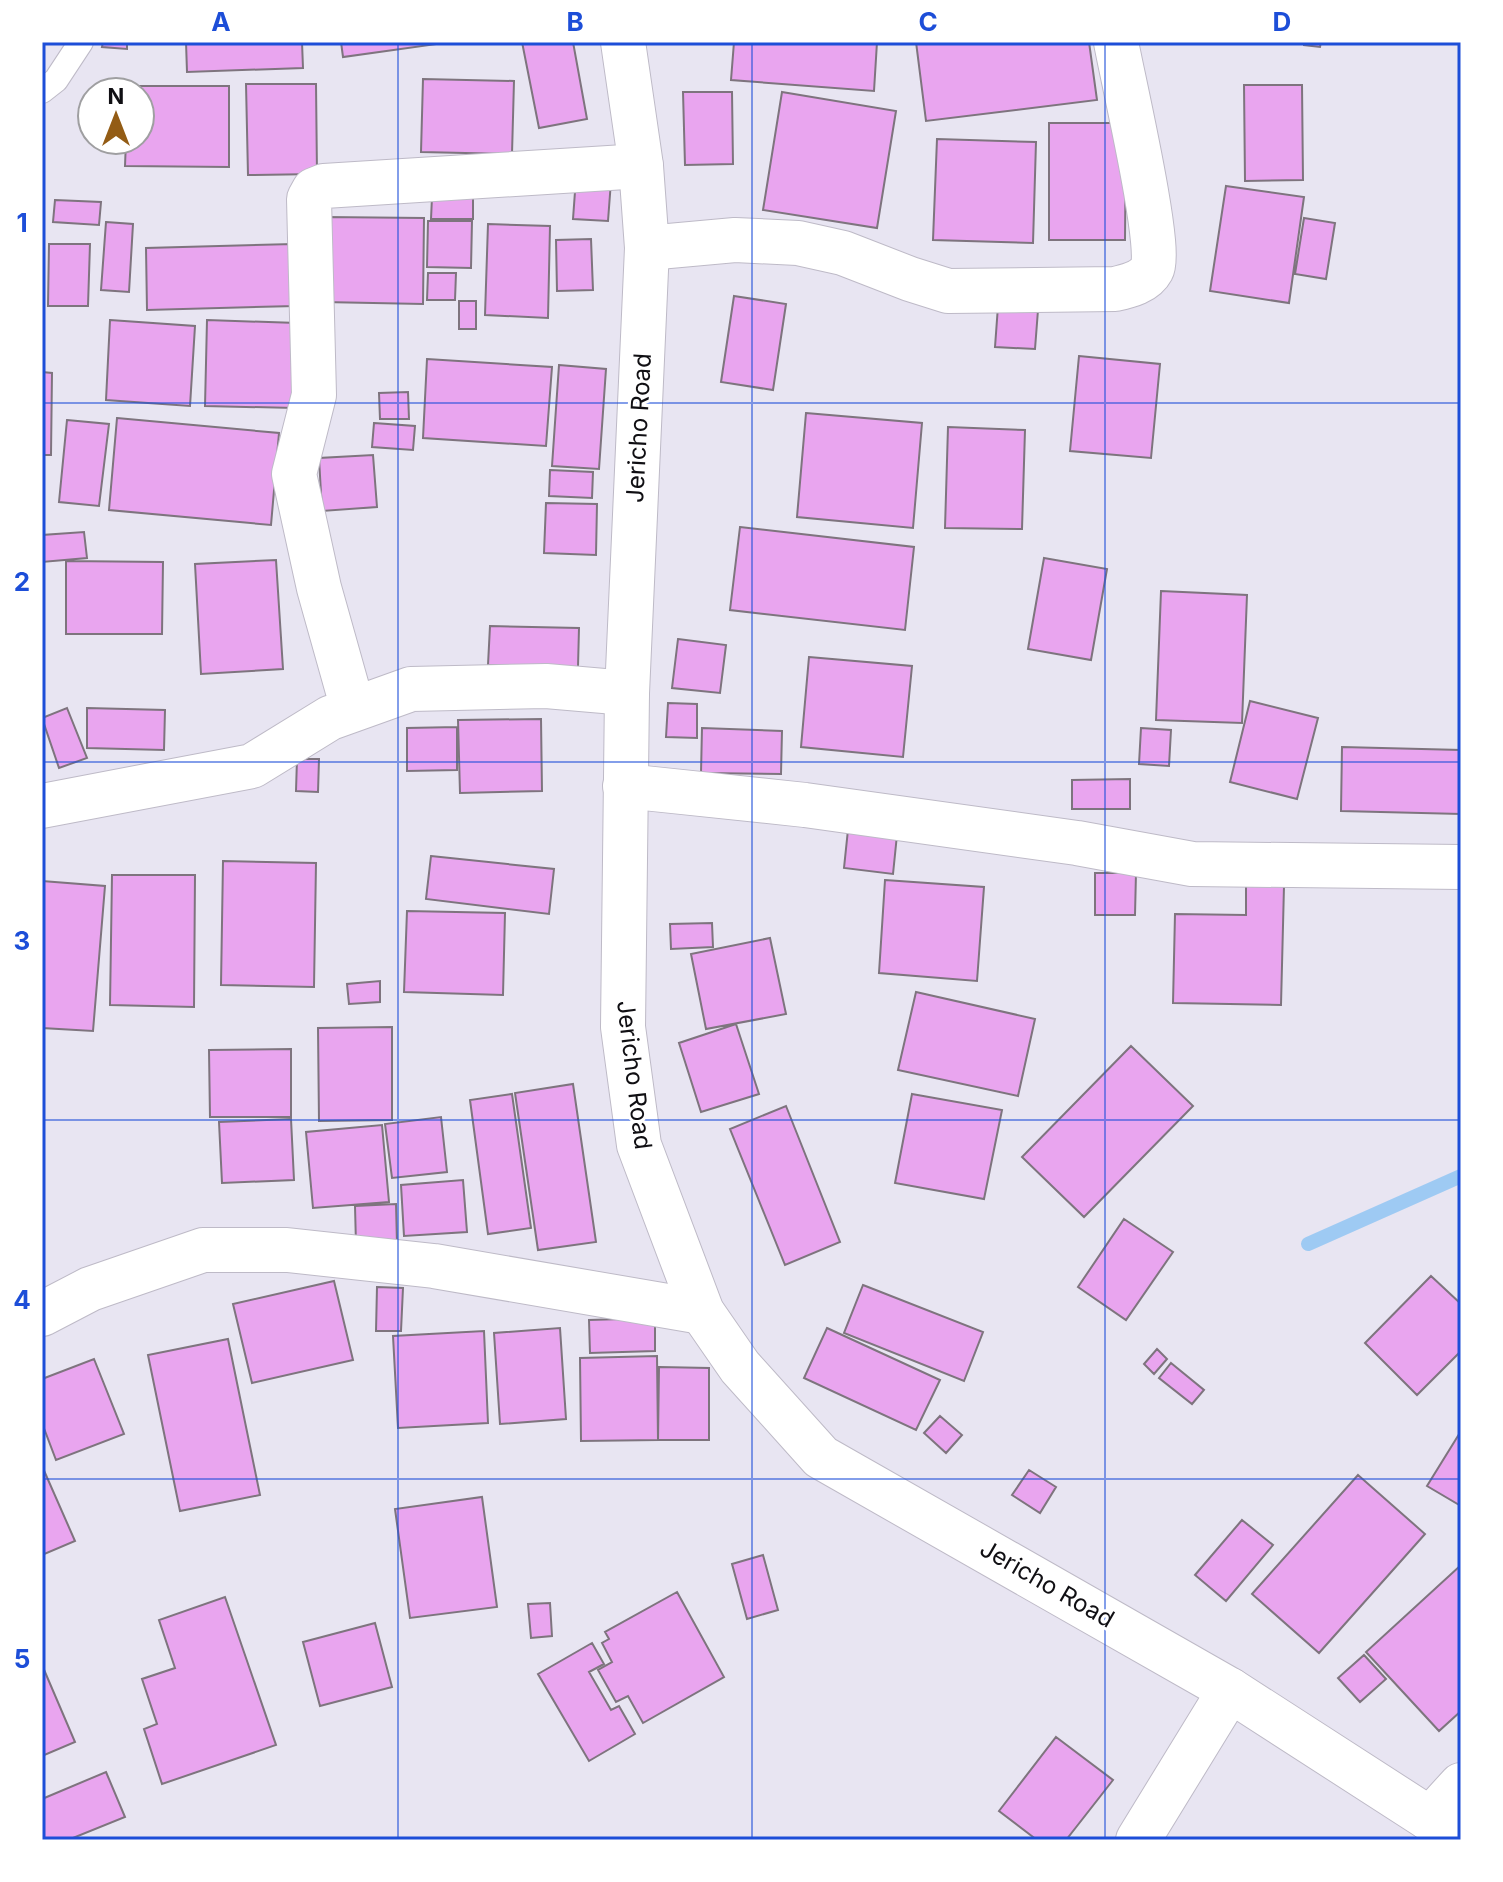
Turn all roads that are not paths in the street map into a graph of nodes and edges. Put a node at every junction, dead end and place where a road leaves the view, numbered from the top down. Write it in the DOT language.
graph roads {
  1 [pos="81,42"];
  2 [pos="623,42"];
  3 [pos="1116,42"];
  4 [pos="42,91"];
  5 [pos="641,166"];
  6 [pos="647,248"];
  7 [pos="627,693"];
  8 [pos="353,709"];
  9 [pos="625,786"];
  10 [pos="42,806"];
  11 [pos="1461,867"];
  12 [pos="702,1312"];
  13 [pos="42,1314"];
  14 [pos="1230,1690"];
  15 [pos="1461,1785"];
  16 [pos="1445,1827"];
  17 [pos="1138,1840"];
  1 -- 4 [label="lane"];
  2 -- 5 [label="street, Jericho Road"];
  3 -- 6 [label="street"];
  5 -- 6 [label="street, Jericho Road"];
  5 -- 8 [label="street"];
  6 -- 7 [label="street, Jericho Road"];
  7 -- 8 [label="street"];
  7 -- 9 [label="street, Jericho Road"];
  8 -- 10 [label="street"];
  9 -- 11 [label="street"];
  9 -- 12 [label="street, Jericho Road"];
  12 -- 13 [label="street"];
  12 -- 14 [label="street, Jericho Road"];
  14 -- 16 [label="street, Jericho Road"];
  14 -- 17 [label="street"];
  15 -- 16 [label="street"];
}
